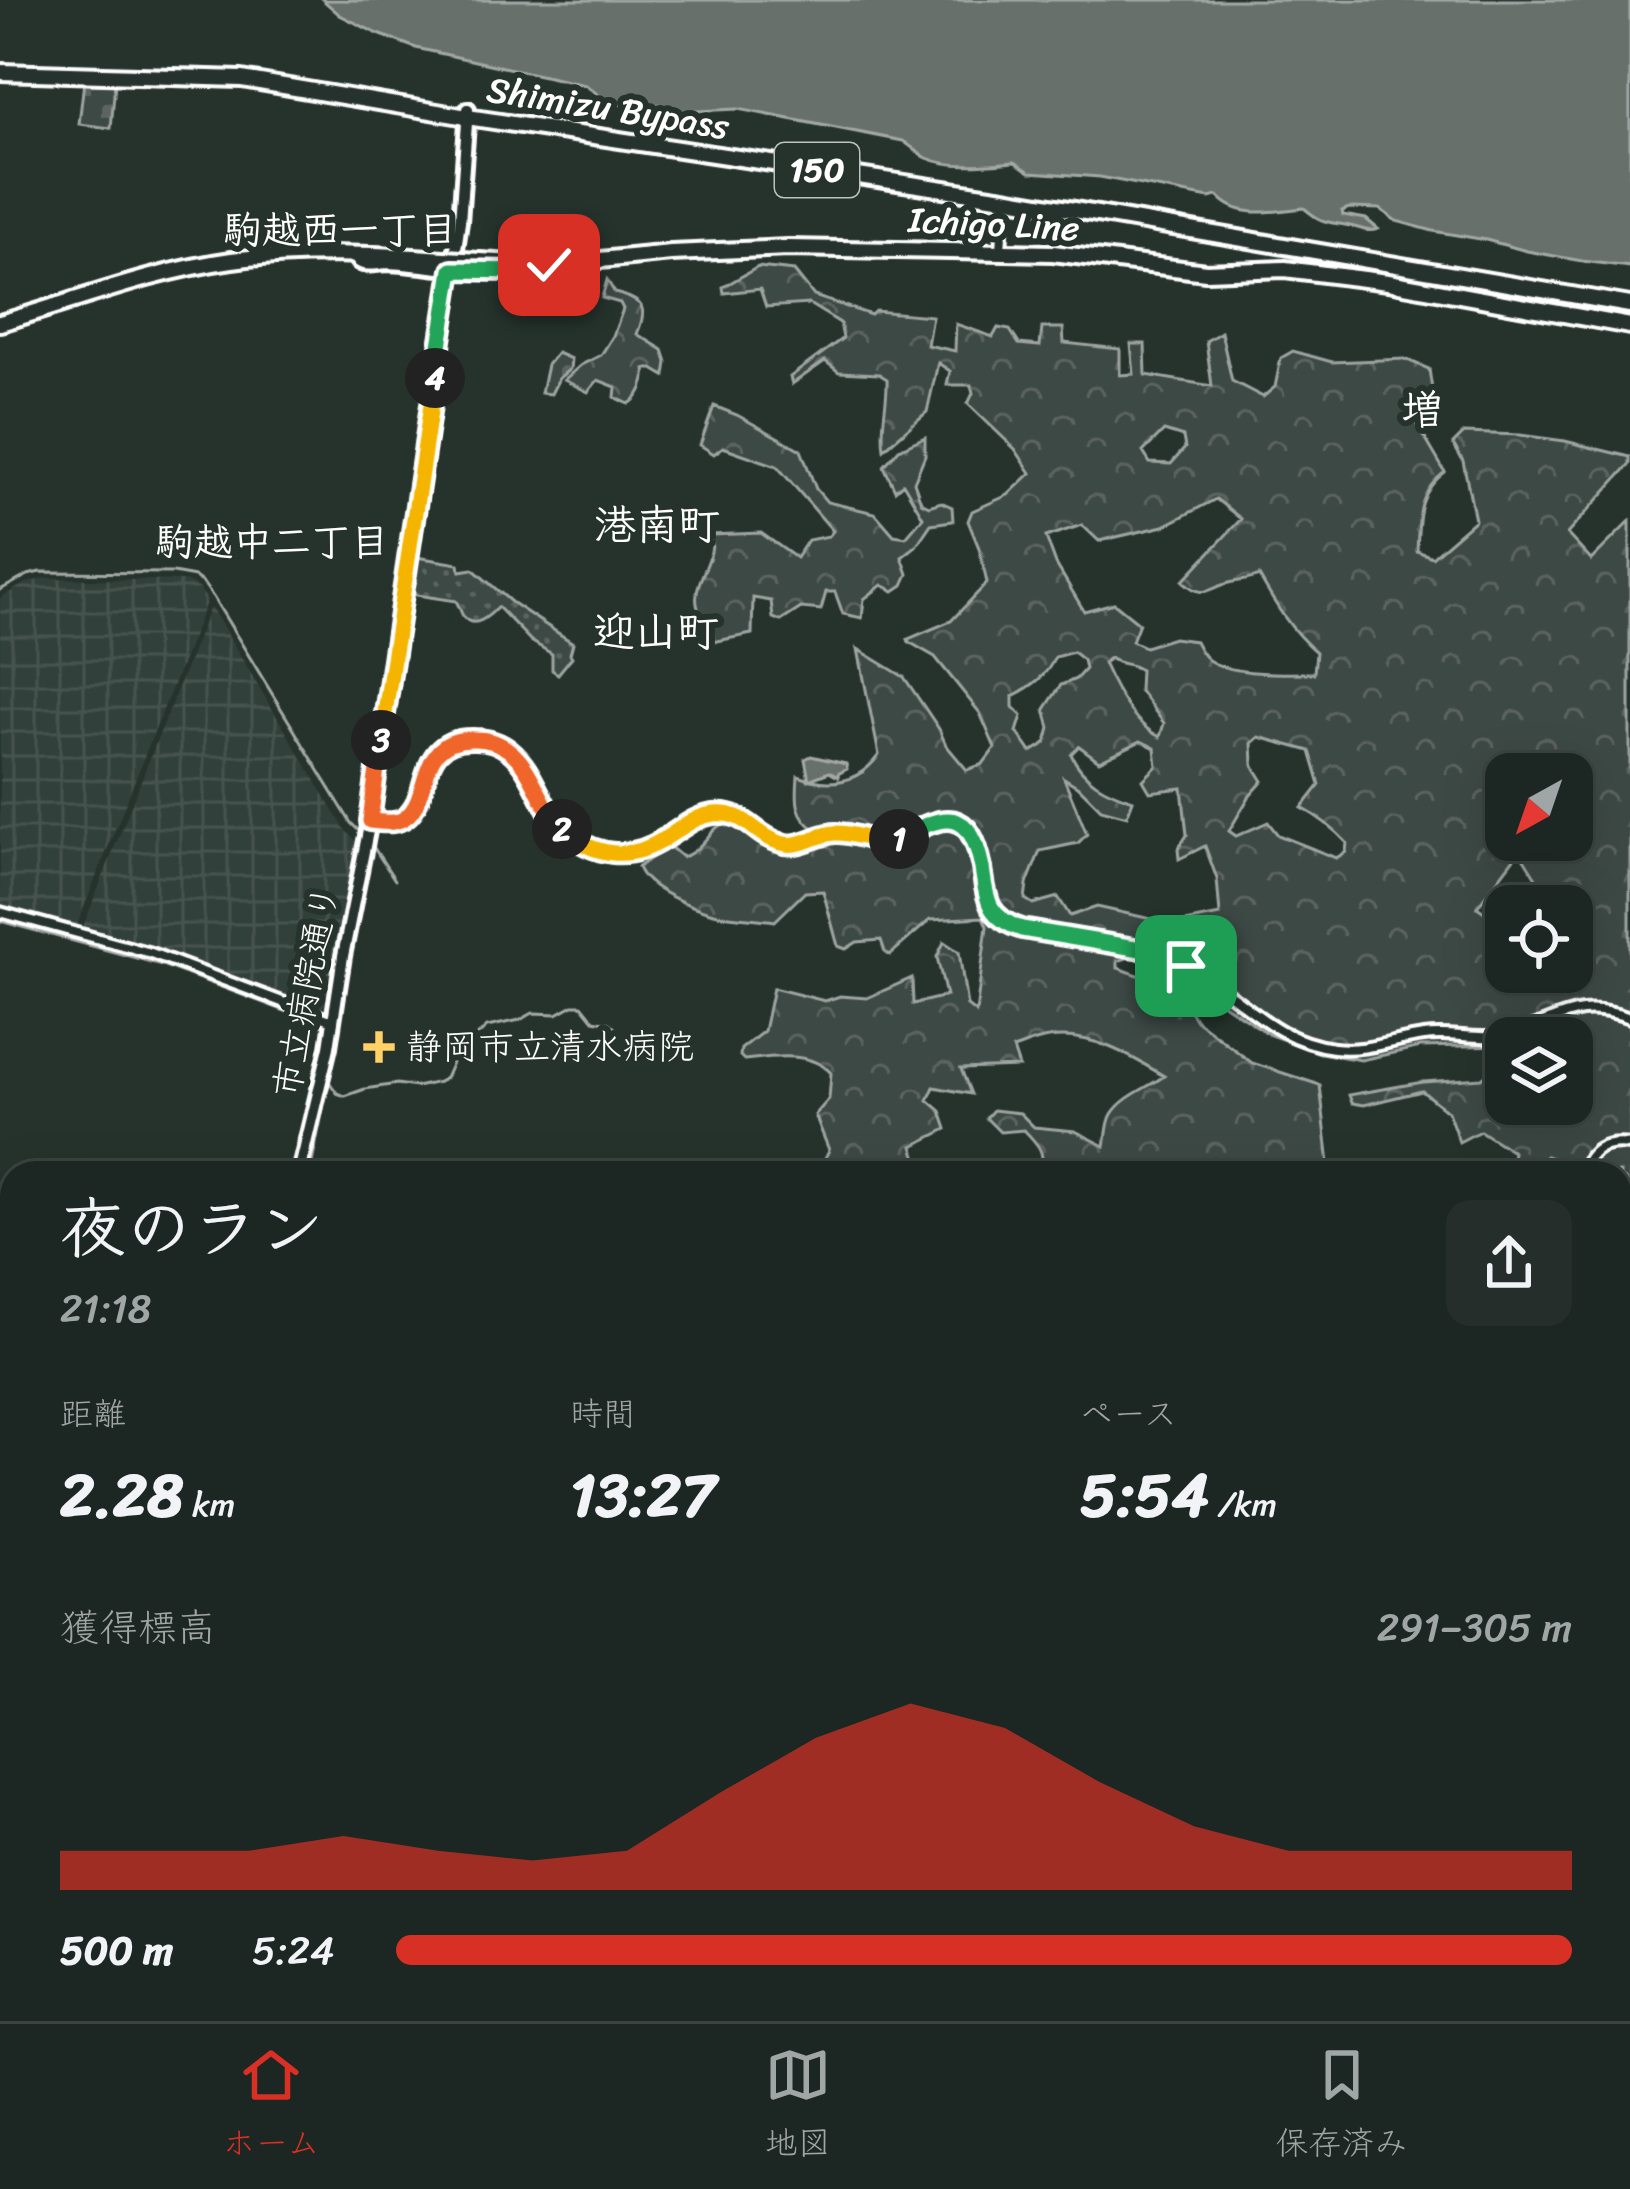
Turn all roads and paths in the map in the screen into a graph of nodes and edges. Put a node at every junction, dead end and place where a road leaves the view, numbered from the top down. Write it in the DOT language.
graph roads {
  1 [pos="0,69"];
  2 [pos="468,113"];
  3 [pos="977,188"];
  4 [pos="1004,198"];
  5 [pos="1000,251"];
  6 [pos="453,263"];
  7 [pos="1630,302"];
  8 [pos="0,322"];
  9 [pos="1630,326"];
  10 [pos="370,821"];
  11 [pos="0,913"];
  12 [pos="1630,1018"];
  13 [pos="333,1021"];
  14 [pos="1630,1145"];
  15 [pos="301,1161"];
  16 [pos="1587,1161"];
  1 -- 2 [label="highway, Shimizu Bypass / 150"];
  2 -- 3 [label="highway, Shimizu Bypass / 150"];
  2 -- 4 [label="highway, Shimizu Bypass / 150"];
  2 -- 6 [label="main road, 市立病院通り"];
  3 -- 4 [label="highway"];
  3 -- 7 [label="highway, Shimizu Bypass / 150"];
  4 -- 5 [label="street"];
  4 -- 7 [label="highway, Shimizu Bypass / 150"];
  5 -- 6 [label="highway, Ichigo Line / 150"];
  5 -- 9 [label="highway, Ichigo Line / 150"];
  6 -- 8 [label="highway, Ichigo Line / 150"];
  6 -- 10 [label="main road, 市立病院通り"];
  10 -- 12 [label="street"];
  10 -- 13 [label="main road, 市立病院通り"];
  11 -- 13 [label="street"];
  13 -- 15 [label="main road, 市立病院通り"];
  14 -- 16 [label="street"];
}
